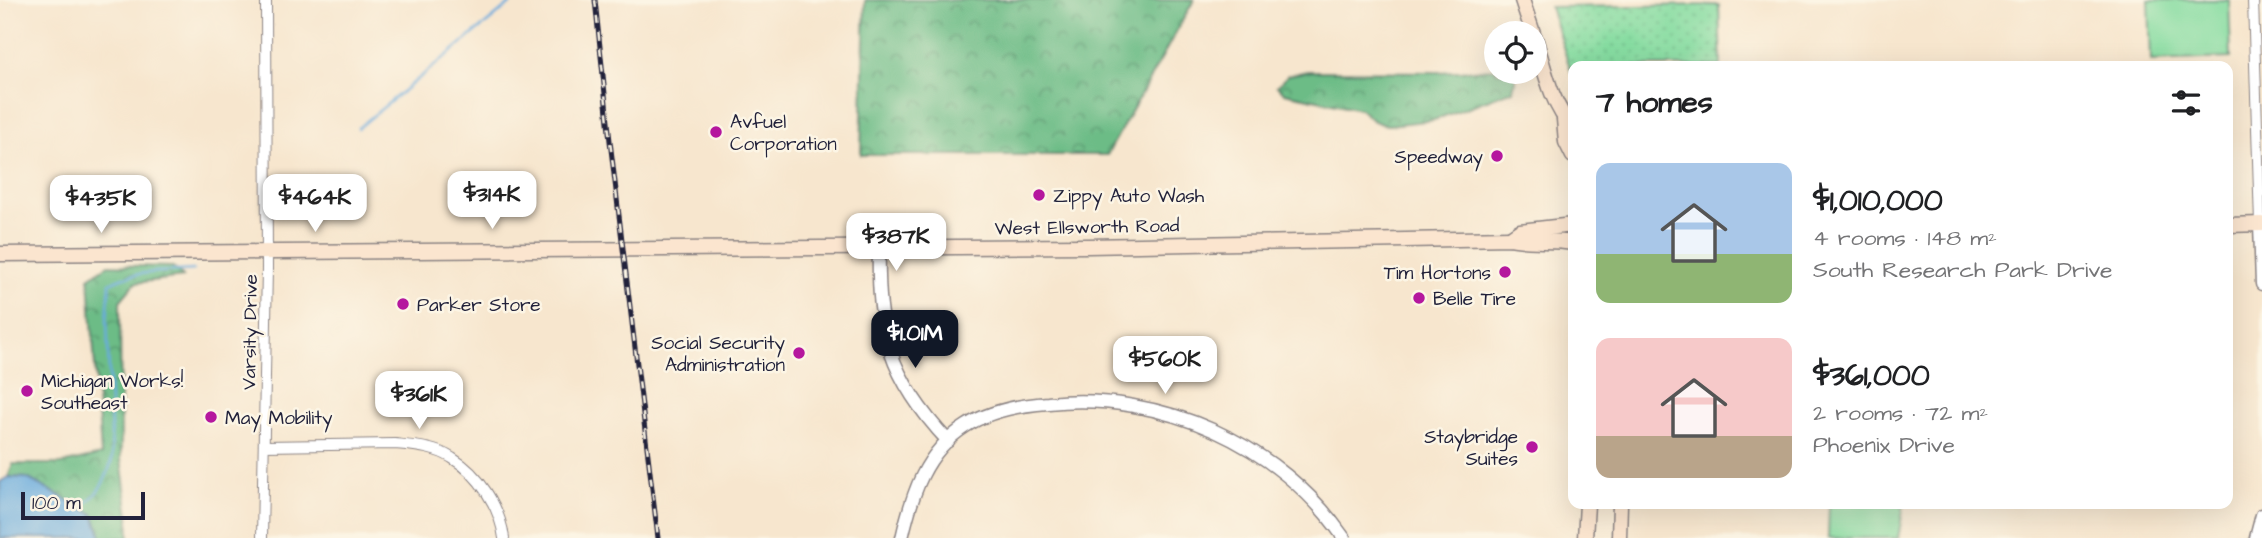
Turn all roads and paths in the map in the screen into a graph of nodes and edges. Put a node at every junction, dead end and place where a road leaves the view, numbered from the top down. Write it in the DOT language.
graph roads {
  1 [pos="266,0"];
  2 [pos="1522,0"];
  3 [pos="2253,0"];
  4 [pos="1529,21"];
  5 [pos="1547,75"];
  6 [pos="1568,121"];
  7 [pos="2261,223"];
  8 [pos="2233,225"];
  9 [pos="1568,226"];
  10 [pos="1510,238"];
  11 [pos="1568,242"];
  12 [pos="879,246"];
  13 [pos="267,252"];
  14 [pos="0,254"];
  15 [pos="2262,284"];
  16 [pos="948,441"];
  17 [pos="264,446"];
  18 [pos="1587,509"];
  19 [pos="1620,509"];
  20 [pos="2262,515"];
  21 [pos="262,538"];
  22 [pos="504,538"];
  23 [pos="902,538"];
  24 [pos="1344,538"];
  25 [pos="1585,538"];
  26 [pos="1619,538"];
  27 [pos="2256,538"];
  1 -- 13 [label="street, Varsity Drive"];
  2 -- 4 [label="main road"];
  3 -- 7 [label="street"];
  5 -- 6 [label="main road"];
  7 -- 8 [label="main road"];
  7 -- 15 [label="street"];
  9 -- 10 [label="main road, West Ellsworth Road"];
  10 -- 11 [label="main road, West Ellsworth Road"];
  10 -- 12 [label="main road, West Ellsworth Road"];
  12 -- 13 [label="main road, West Ellsworth Road"];
  12 -- 16 [label="street"];
  13 -- 14 [label="main road, West Ellsworth Road"];
  13 -- 17 [label="street, Varsity Drive"];
  16 -- 23 [label="street"];
  16 -- 24 [label="street"];
  17 -- 21 [label="street, Varsity Drive"];
  17 -- 22 [label="street"];
  18 -- 25 [label="main road"];
  19 -- 26 [label="main road"];
  20 -- 27 [label="street"];
}
